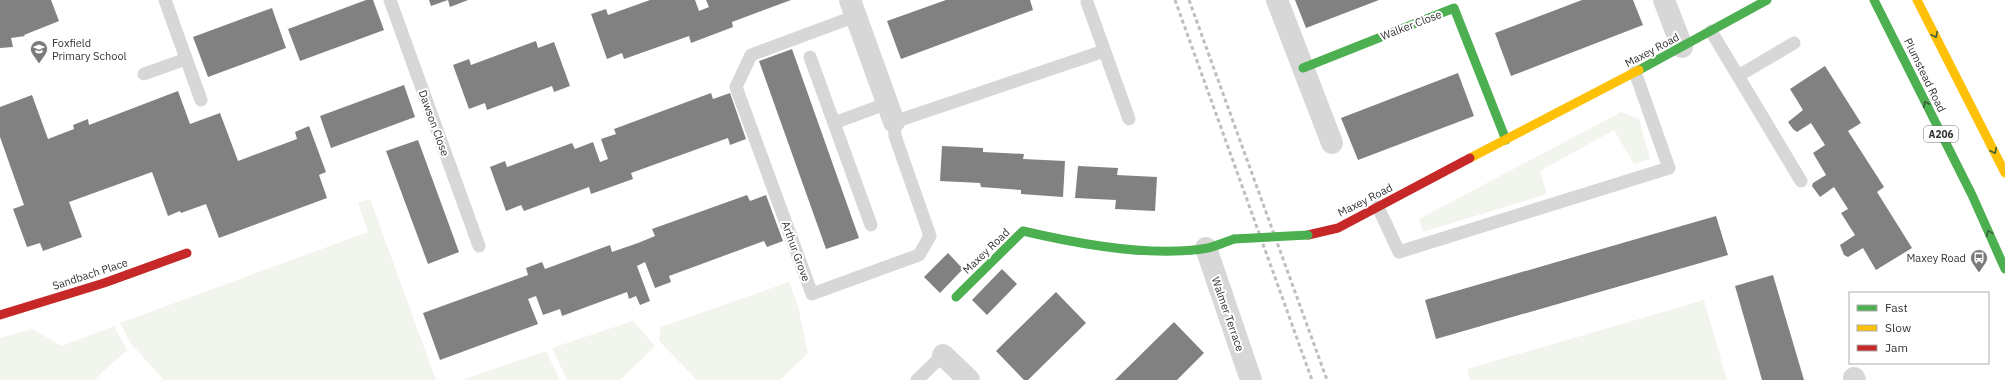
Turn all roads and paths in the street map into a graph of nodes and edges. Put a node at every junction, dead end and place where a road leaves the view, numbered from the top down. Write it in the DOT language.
graph roads {
  1 [pos="165,0"];
  2 [pos="390,0"];
  3 [pos="1277,0"];
  4 [pos="1664,0"];
  5 [pos="1767,0"];
  6 [pos="1874,0"];
  7 [pos="1917,0"];
  8 [pos="1087,2"];
  9 [pos="853,8"];
  10 [pos="1711,31"];
  11 [pos="1794,43"];
  12 [pos="1682,47"];
  13 [pos="1104,51"];
  14 [pos="810,57"];
  15 [pos="186,59"];
  16 [pos="1303,68"];
  17 [pos="1635,72"];
  18 [pos="144,74"];
  19 [pos="1738,76"];
  20 [pos="201,100"];
  21 [pos="891,113"];
  22 [pos="1129,119"];
  23 [pos="834,123"];
  24 [pos="1506,140"];
  25 [pos="1332,143"];
  26 [pos="2005,173"];
  27 [pos="1801,181"];
  28 [pos="1378,207"];
  29 [pos="871,225"];
  30 [pos="479,246"];
  31 [pos="1206,248"];
  32 [pos="187,253"];
  33 [pos="2005,269"];
  34 [pos="956,297"];
  35 [pos="0,315"];
  36 [pos="943,355"];
  37 [pos="917,380"];
  38 [pos="969,380"];
  39 [pos="1251,380"];
  1 -- 15 [label="lane"];
  2 -- 30 [label="lane, Dawson Close"];
  3 -- 16 [label="street"];
  4 -- 12 [label="street"];
  5 -- 10 [label="street, Maxey Road"];
  33 -- 6 [label="street, Plumstead Road / A206, one-way"];
  7 -- 26 [label="street, one-way"];
  8 -- 13 [label="lane"];
  9 -- 21 [label="street, Arthur Grove"];
  9 -- 21 [label="lane, Arthur Grove"];
  10 -- 12 [label="street, Maxey Road"];
  10 -- 19 [label="lane"];
  11 -- 19 [label="lane"];
  12 -- 17 [label="street, Maxey Road"];
  13 -- 21 [label="lane"];
  13 -- 22 [label="lane"];
  14 -- 23 [label="lane"];
  15 -- 18 [label="lane"];
  15 -- 20 [label="lane"];
  16 -- 24 [label="street, Walker Close"];
  16 -- 25 [label="street"];
  17 -- 24 [label="street, Maxey Road"];
  17 -- 28 [label="lane"];
  19 -- 27 [label="lane"];
  21 -- 23 [label="lane"];
  23 -- 29 [label="lane"];
  24 -- 28 [label="street, Maxey Road"];
  28 -- 31 [label="street, Maxey Road, bridge"];
  31 -- 34 [label="street, Maxey Road"];
  31 -- 39 [label="street, Walmer Terrace"];
  32 -- 35 [label="street, Sandbach Place"];
  36 -- 37 [label="lane"];
  36 -- 38 [label="street"];
}
